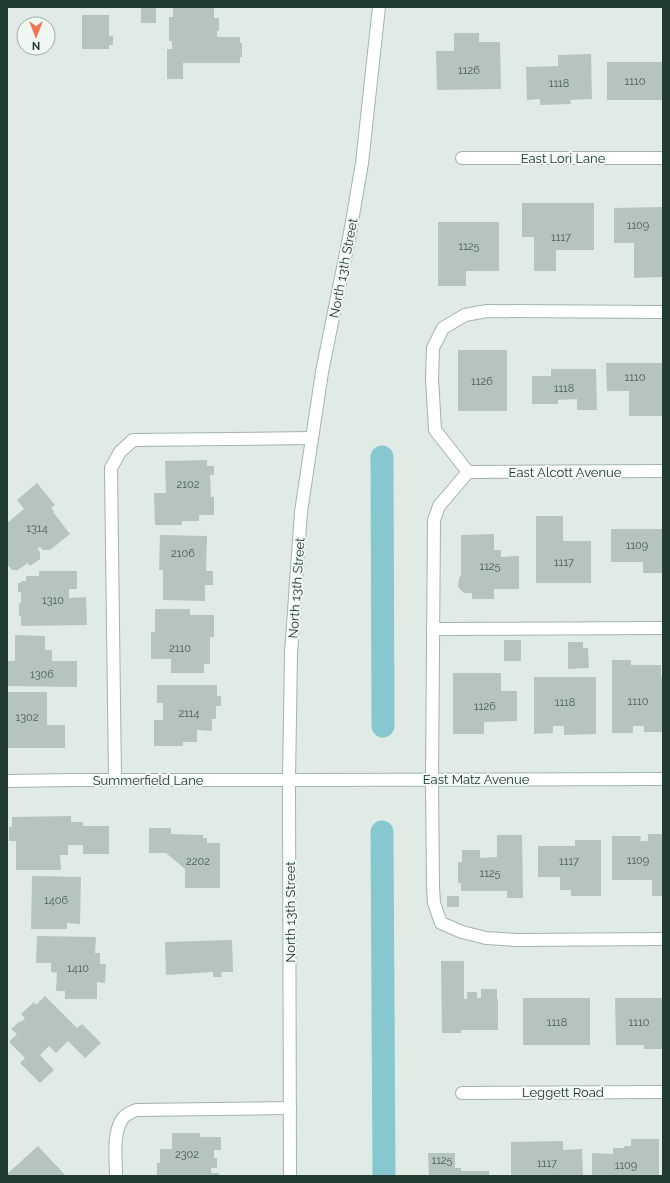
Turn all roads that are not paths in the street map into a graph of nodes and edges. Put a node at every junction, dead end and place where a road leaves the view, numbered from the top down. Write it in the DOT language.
graph roads {
  1 [pos="379,7"];
  2 [pos="462,158"];
  3 [pos="663,158"];
  4 [pos="663,312"];
  5 [pos="312,438"];
  6 [pos="663,471"];
  7 [pos="468,472"];
  8 [pos="433,628"];
  9 [pos="663,628"];
  10 [pos="663,779"];
  11 [pos="115,780"];
  12 [pos="289,780"];
  13 [pos="432,780"];
  14 [pos="7,782"];
  15 [pos="663,939"];
  16 [pos="663,1092"];
  17 [pos="462,1093"];
  18 [pos="290,1108"];
  19 [pos="116,1176"];
  20 [pos="290,1176"];
  1 -- 5 [label="street, North 13th Street"];
  2 -- 3 [label="street, East Lori Lane"];
  4 -- 7 [label="street"];
  5 -- 11 [label="street"];
  5 -- 12 [label="street, North 13th Street"];
  6 -- 7 [label="street, East Alcott Avenue"];
  7 -- 8 [label="street"];
  8 -- 9 [label="street"];
  8 -- 13 [label="street"];
  10 -- 13 [label="street, East Matz Avenue"];
  11 -- 12 [label="street, Summerfield Lane"];
  11 -- 14 [label="street, Summerfield Lane"];
  12 -- 13 [label="street, East Matz Avenue"];
  12 -- 18 [label="street, North 13th Street"];
  13 -- 15 [label="street"];
  16 -- 17 [label="street, Leggett Road"];
  18 -- 19 [label="street"];
  18 -- 20 [label="street, North 13th Street"];
}
